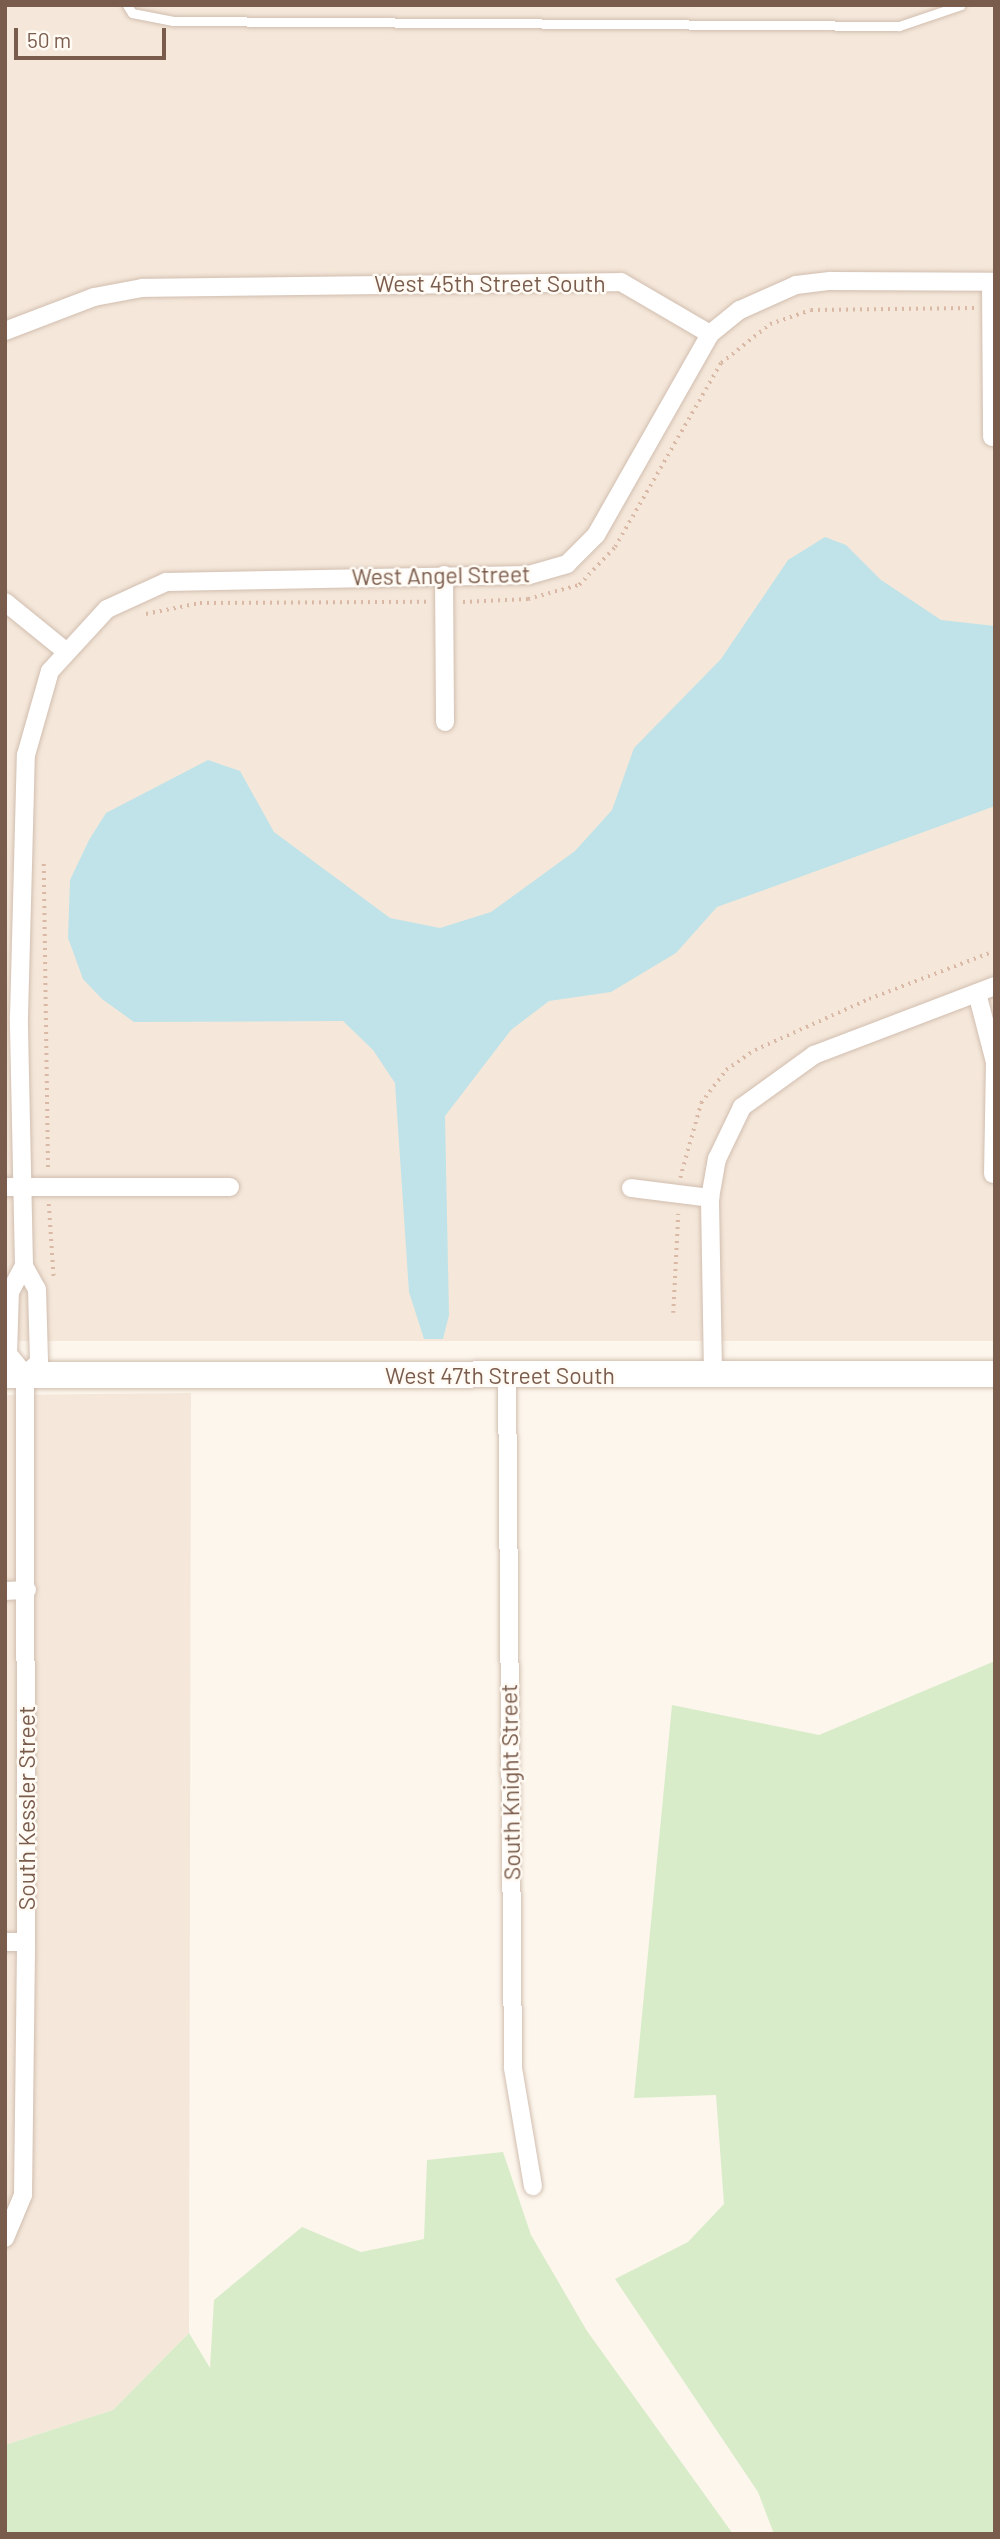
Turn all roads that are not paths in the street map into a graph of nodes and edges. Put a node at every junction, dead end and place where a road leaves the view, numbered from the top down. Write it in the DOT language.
graph roads {
  1 [pos="127,5"];
  2 [pos="961,5"];
  3 [pos="993,282"];
  4 [pos="5,331"];
  5 [pos="710,334"];
  6 [pos="992,437"];
  7 [pos="444,575"];
  8 [pos="5,602"];
  9 [pos="64,650"];
  10 [pos="445,722"];
  11 [pos="995,986"];
  12 [pos="977,993"];
  13 [pos="993,1174"];
  14 [pos="13,1187"];
  15 [pos="230,1187"];
  16 [pos="631,1188"];
  17 [pos="710,1198"];
  18 [pos="24,1266"];
  19 [pos="713,1373"];
  20 [pos="995,1374"];
  21 [pos="15,1375"];
  22 [pos="507,1375"];
  23 [pos="27,1590"];
  24 [pos="5,1591"];
  25 [pos="5,1942"];
  26 [pos="26,1942"];
  27 [pos="533,2186"];
  28 [pos="5,2238"];
  1 -- 2 [label="lane"];
  3 -- 5 [label="street"];
  3 -- 6 [label="street"];
  4 -- 5 [label="street, West 45th Street South"];
  5 -- 7 [label="street, West Angel Street"];
  7 -- 9 [label="street, West Angel Street"];
  7 -- 10 [label="street"];
  8 -- 9 [label="street"];
  9 -- 14 [label="street, South Kessler Street"];
  11 -- 12 [label="street"];
  12 -- 13 [label="street"];
  12 -- 17 [label="street"];
  14 -- 15 [label="street"];
  14 -- 18 [label="street, South Kessler Street"];
  16 -- 17 [label="street"];
  17 -- 19 [label="street"];
  18 -- 21 [label="street, South Kessler Street"];
  18 -- 21 [label="street, South Kessler Street"];
  19 -- 20 [label="street, West 47th Street South"];
  19 -- 22 [label="street, West 47th Street South"];
  21 -- 22 [label="street, West 47th Street South"];
  21 -- 23 [label="street, South Kessler Street"];
  22 -- 27 [label="street, South Knight Street"];
  23 -- 24 [label="street"];
  23 -- 26 [label="street, South Kessler Street"];
  25 -- 26 [label="street"];
  26 -- 28 [label="street, South Kessler Street"];
}
